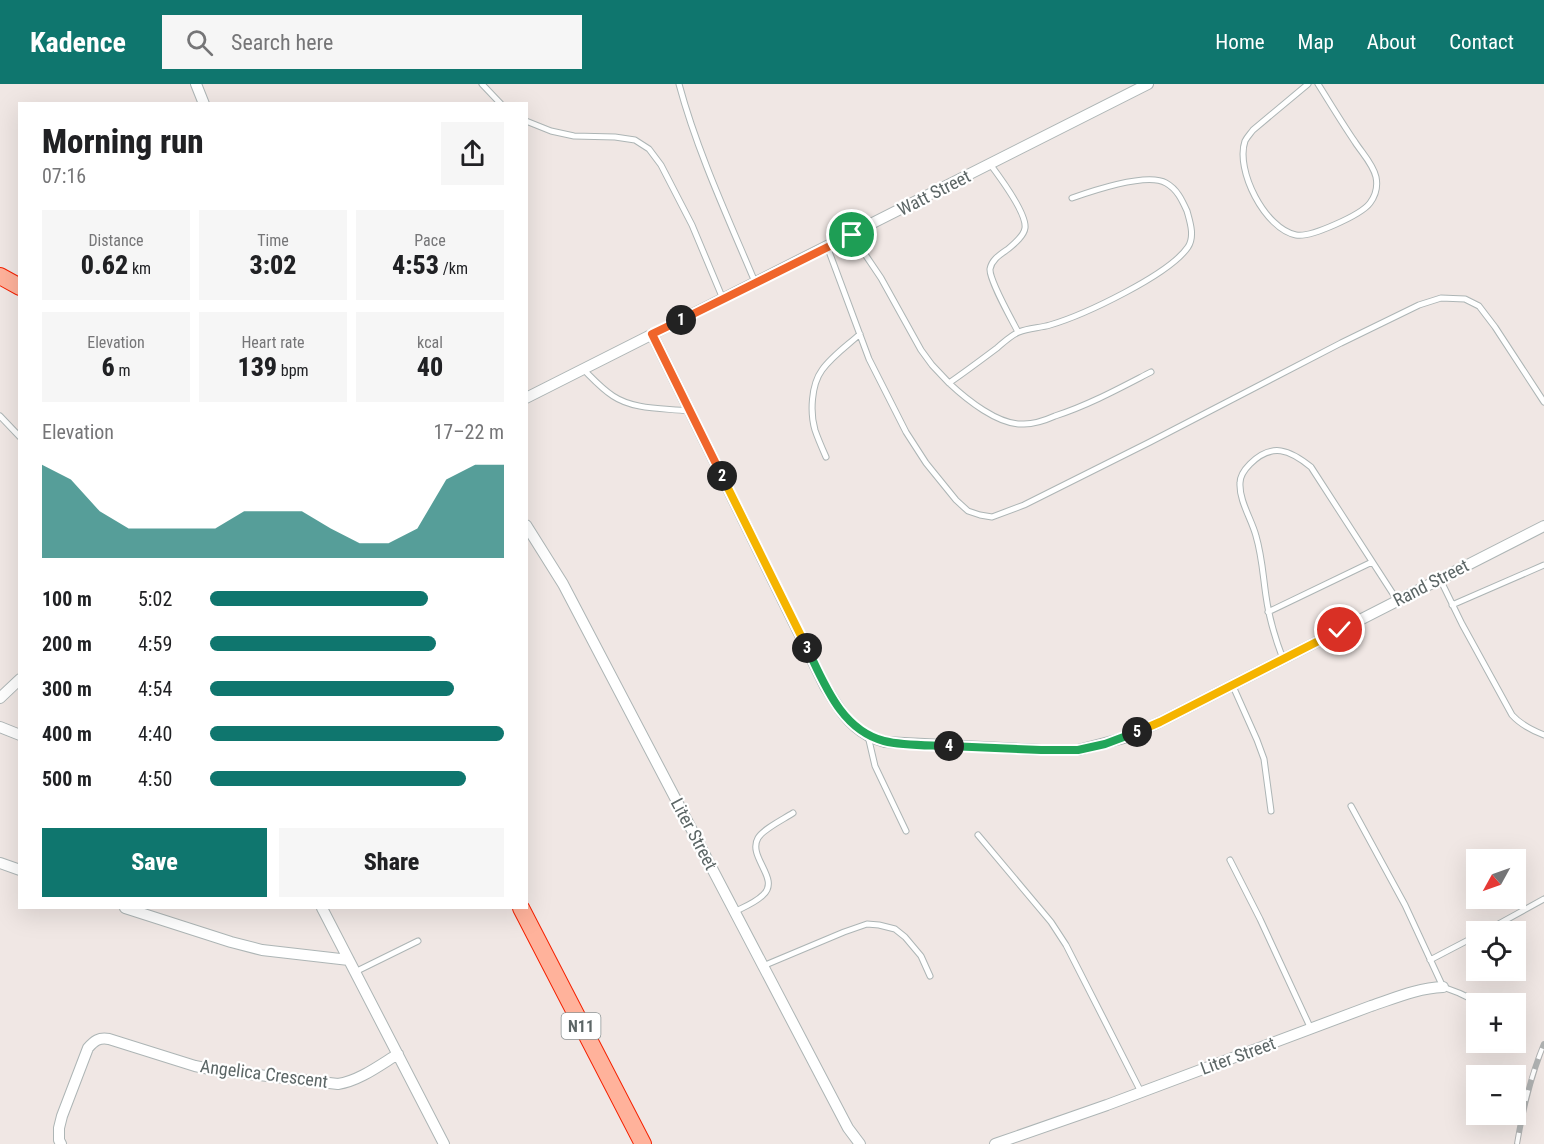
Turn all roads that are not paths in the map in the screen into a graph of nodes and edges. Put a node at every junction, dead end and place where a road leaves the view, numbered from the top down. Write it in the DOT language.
graph roads {
  1 [pos="196,84"];
  2 [pos="482,84"];
  3 [pos="679,84"];
  4 [pos="1148,84"];
  5 [pos="1308,84"];
  6 [pos="1318,84"];
  7 [pos="203,102"];
  8 [pos="499,102"];
  9 [pos="528,122"];
  10 [pos="990,164"];
  11 [pos="1072,198"];
  12 [pos="852,235"];
  13 [pos="827,246"];
  14 [pos="0,268"];
  15 [pos="11,282"];
  16 [pos="755,282"];
  17 [pos="723,299"];
  18 [pos="1018,332"];
  19 [pos="652,334"];
  20 [pos="861,334"];
  21 [pos="584,369"];
  22 [pos="1151,372"];
  23 [pos="949,383"];
  24 [pos="528,397"];
  25 [pos="1544,402"];
  26 [pos="690,411"];
  27 [pos="0,416"];
  28 [pos="18,435"];
  29 [pos="826,457"];
  30 [pos="1544,526"];
  31 [pos="528,528"];
  32 [pos="1372,562"];
  33 [pos="1544,565"];
  34 [pos="1440,579"];
  35 [pos="1397,600"];
  36 [pos="1452,604"];
  37 [pos="1268,612"];
  38 [pos="1283,659"];
  39 [pos="18,681"];
  40 [pos="1232,684"];
  41 [pos="0,698"];
  42 [pos="0,727"];
  43 [pos="18,734"];
  44 [pos="1544,735"];
  45 [pos="868,736"];
  46 [pos="1351,806"];
  47 [pos="1271,811"];
  48 [pos="793,813"];
  49 [pos="906,831"];
  50 [pos="978,835"];
  51 [pos="1230,860"];
  52 [pos="0,863"];
  53 [pos="18,869"];
  54 [pos="1544,899"];
  55 [pos="128,909"];
  56 [pos="323,909"];
  57 [pos="522,909"];
  58 [pos="734,912"];
  59 [pos="1504,921"];
  60 [pos="418,941"];
  61 [pos="1466,941"];
  62 [pos="349,960"];
  63 [pos="1430,960"];
  64 [pos="763,966"];
  65 [pos="355,972"];
  66 [pos="930,976"];
  67 [pos="1443,987"];
  68 [pos="1466,996"];
  69 [pos="1311,1029"];
  70 [pos="398,1054"];
  71 [pos="1141,1092"];
  72 [pos="61,1144"];
  73 [pos="444,1144"];
  74 [pos="643,1144"];
  75 [pos="860,1144"];
  76 [pos="995,1144"];
  1 -- 7 [label="street"];
  2 -- 8 [label="lane"];
  3 -- 16 [label="lane"];
  4 -- 10 [label="street, Watt Street"];
  5 -- 6 [label="lane"];
  9 -- 17 [label="lane"];
  10 -- 12 [label="street, Watt Street"];
  10 -- 18 [label="lane"];
  11 -- 18 [label="lane"];
  12 -- 13 [label="street, Watt Street"];
  12 -- 23 [label="lane"];
  13 -- 16 [label="street, Watt Street"];
  13 -- 20 [label="lane"];
  14 -- 15 [label="highway"];
  16 -- 17 [label="street, Watt Street"];
  17 -- 19 [label="street, Watt Street"];
  18 -- 23 [label="lane"];
  19 -- 21 [label="street, Watt Street"];
  19 -- 26 [label="street, Rand Street"];
  20 -- 25 [label="lane"];
  20 -- 29 [label="lane"];
  21 -- 24 [label="street, Watt Street"];
  21 -- 26 [label="lane"];
  22 -- 23 [label="lane"];
  26 -- 45 [label="street, Rand Street"];
  27 -- 28 [label="lane"];
  30 -- 34 [label="street, Rand Street"];
  31 -- 58 [label="street, Liter Street"];
  32 -- 35 [label="lane"];
  32 -- 37 [label="lane"];
  32 -- 37 [label="lane"];
  33 -- 36 [label="lane"];
  34 -- 35 [label="street, Rand Street"];
  34 -- 36 [label="lane"];
  35 -- 38 [label="street, Rand Street"];
  36 -- 44 [label="lane"];
  37 -- 38 [label="lane"];
  38 -- 40 [label="street, Rand Street"];
  39 -- 41 [label="street"];
  40 -- 45 [label="street, Rand Street"];
  40 -- 47 [label="lane"];
  42 -- 43 [label="street"];
  45 -- 49 [label="lane"];
  46 -- 63 [label="lane"];
  48 -- 58 [label="lane"];
  50 -- 71 [label="lane"];
  51 -- 69 [label="lane"];
  52 -- 53 [label="street"];
  54 -- 59 [label="lane"];
  55 -- 62 [label="street"];
  56 -- 62 [label="street"];
  57 -- 74 [label="highway, N11"];
  58 -- 64 [label="street, Liter Street"];
  60 -- 65 [label="lane"];
  61 -- 63 [label="lane"];
  62 -- 65 [label="street"];
  63 -- 67 [label="lane"];
  64 -- 66 [label="lane"];
  64 -- 75 [label="street, Liter Street"];
  65 -- 70 [label="street"];
  67 -- 68 [label="lane"];
  67 -- 69 [label="street, Liter Street"];
  69 -- 71 [label="street, Liter Street"];
  70 -- 72 [label="street, Angelica Crescent"];
  70 -- 73 [label="street"];
  71 -- 76 [label="street, Liter Street"];
}
